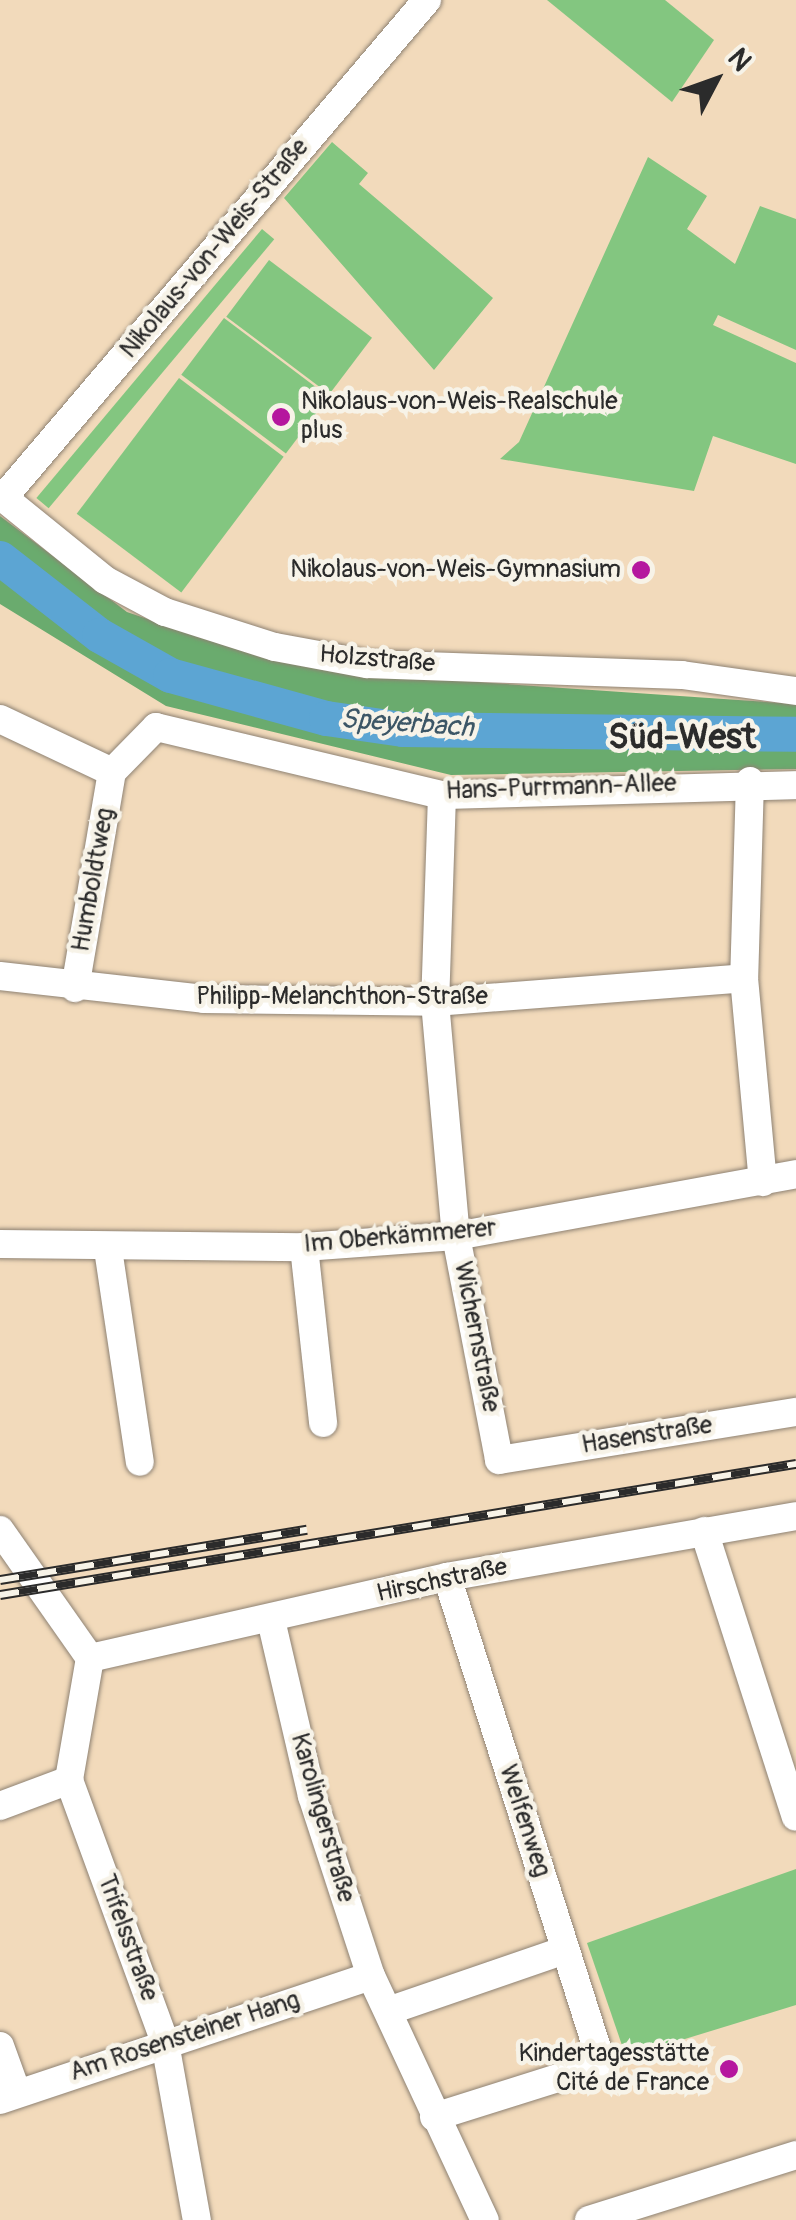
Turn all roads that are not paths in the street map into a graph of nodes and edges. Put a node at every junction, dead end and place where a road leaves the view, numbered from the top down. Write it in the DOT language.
graph roads {
  1 [pos="427,0"];
  2 [pos="1,496"];
  3 [pos="796,690"];
  4 [pos="0,718"];
  5 [pos="112,772"];
  6 [pos="750,780"];
  7 [pos="796,785"];
  8 [pos="442,795"];
  9 [pos="0,976"];
  10 [pos="744,978"];
  11 [pos="75,988"];
  12 [pos="435,1002"];
  13 [pos="796,1174"];
  14 [pos="763,1182"];
  15 [pos="456,1236"];
  16 [pos="0,1244"];
  17 [pos="304,1248"];
  18 [pos="108,1249"];
  19 [pos="796,1412"];
  20 [pos="323,1422"];
  21 [pos="499,1460"];
  22 [pos="140,1462"];
  23 [pos="796,1516"];
  24 [pos="0,1530"];
  25 [pos="704,1530"];
  26 [pos="447,1578"];
  27 [pos="271,1620"];
  28 [pos="90,1658"];
  29 [pos="70,1780"];
  30 [pos="0,1806"];
  31 [pos="796,1817"];
  32 [pos="565,1950"];
  33 [pos="371,1976"];
  34 [pos="388,2011"];
  35 [pos="165,2043"];
  36 [pos="0,2046"];
  37 [pos="9,2096"];
  38 [pos="434,2118"];
  39 [pos="796,2155"];
  40 [pos="196,2220"];
  41 [pos="485,2220"];
  42 [pos="589,2220"];
  1 -- 2 [label="street, Nikolaus-von-Weis-Straße"];
  2 -- 3 [label="street, Holzstraße"];
  4 -- 5 [label="street"];
  5 -- 8 [label="street, Hans-Purrmann-Allee"];
  5 -- 11 [label="street, Humboldtweg"];
  6 -- 7 [label="street, Hans-Purrmann-Allee"];
  6 -- 8 [label="street, Hans-Purrmann-Allee"];
  6 -- 10 [label="street"];
  8 -- 12 [label="street, Wichernstraße"];
  9 -- 11 [label="street, Philipp-Melanchthon-Straße"];
  10 -- 12 [label="street, Philipp-Melanchthon-Straße"];
  10 -- 14 [label="street"];
  11 -- 12 [label="street, Philipp-Melanchthon-Straße"];
  12 -- 15 [label="street, Wichernstraße"];
  13 -- 14 [label="street, Im Oberkämmerer"];
  14 -- 15 [label="street, Im Oberkämmerer"];
  15 -- 17 [label="street, Im Oberkämmerer"];
  15 -- 21 [label="street, Wichernstraße"];
  16 -- 18 [label="street, Im Oberkämmerer"];
  17 -- 18 [label="street, Im Oberkämmerer"];
  17 -- 20 [label="street"];
  18 -- 22 [label="street"];
  19 -- 21 [label="street, Hasenstraße"];
  23 -- 25 [label="street, Hirschstraße"];
  24 -- 28 [label="street"];
  25 -- 26 [label="street, Hirschstraße"];
  25 -- 31 [label="street"];
  26 -- 27 [label="street, Hirschstraße"];
  26 -- 32 [label="street, Welfenweg"];
  27 -- 28 [label="street, Hirschstraße"];
  27 -- 33 [label="street, Karolingerstraße"];
  28 -- 29 [label="street, Trifelsstraße"];
  29 -- 30 [label="street"];
  29 -- 35 [label="street, Trifelsstraße"];
  32 -- 34 [label="street"];
  32 -- 38 [label="street, Welfenweg"];
  33 -- 34 [label="street, Karolingerstraße"];
  33 -- 35 [label="street, Am Rosensteiner Hang"];
  34 -- 38 [label="street, Karolingerstraße"];
  35 -- 37 [label="street, Am Rosensteiner Hang"];
  35 -- 40 [label="street, Trifelsstraße"];
  36 -- 37 [label="street"];
  38 -- 41 [label="street, Karolingerstraße"];
  39 -- 42 [label="street"];
}
